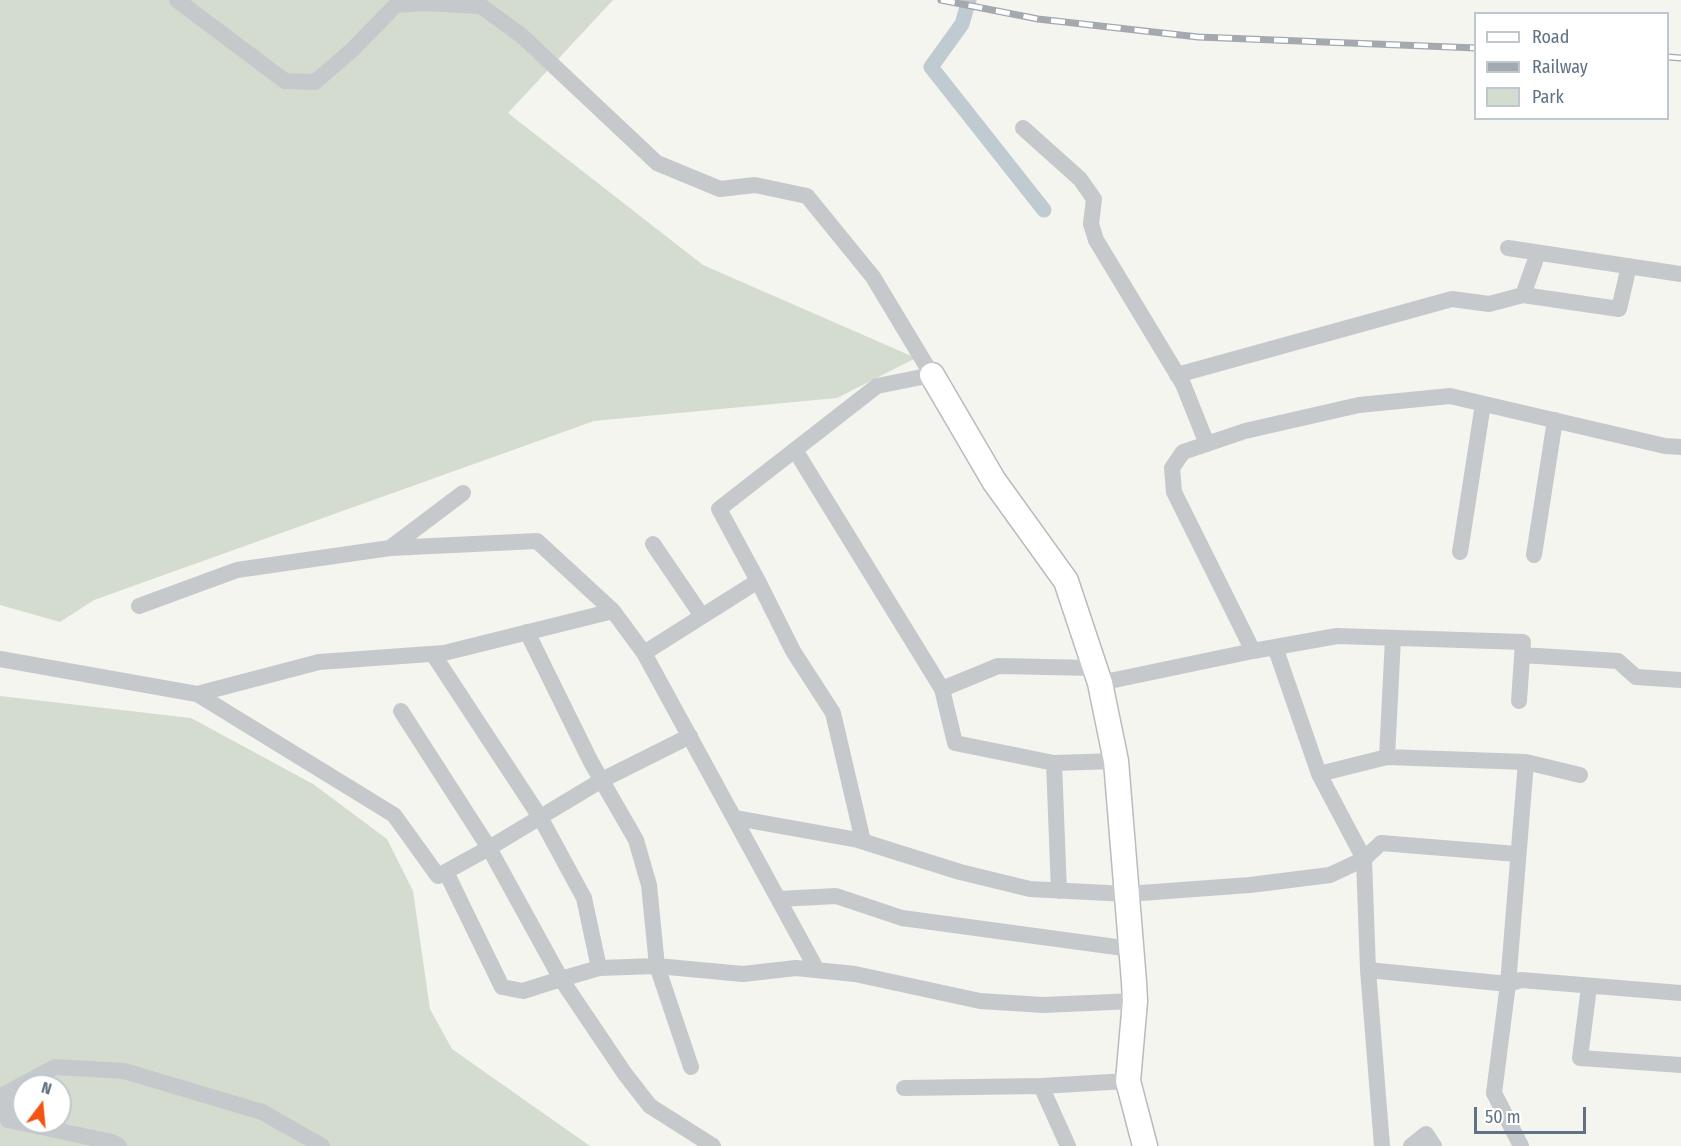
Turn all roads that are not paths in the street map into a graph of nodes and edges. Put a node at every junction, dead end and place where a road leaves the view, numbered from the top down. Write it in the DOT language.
graph roads {
  1 [pos="177,0"];
  2 [pos="1023,128"];
  3 [pos="1508,248"];
  4 [pos="1538,253"];
  5 [pos="1629,266"];
  6 [pos="1681,274"];
  7 [pos="1523,295"];
  8 [pos="932,375"];
  9 [pos="1177,375"];
  10 [pos="1483,404"];
  11 [pos="1555,420"];
  12 [pos="1207,444"];
  13 [pos="1681,447"];
  14 [pos="795,450"];
  15 [pos="463,493"];
  16 [pos="654,544"];
  17 [pos="390,548"];
  18 [pos="1460,552"];
  19 [pos="1534,555"];
  20 [pos="758,581"];
  21 [pos="139,606"];
  22 [pos="613,611"];
  23 [pos="702,616"];
  24 [pos="527,632"];
  25 [pos="1393,638"];
  26 [pos="1275,647"];
  27 [pos="1253,651"];
  28 [pos="644,653"];
  29 [pos="432,654"];
  30 [pos="1522,655"];
  31 [pos="0,659"];
  32 [pos="1097,676"];
  33 [pos="1681,680"];
  34 [pos="942,689"];
  35 [pos="197,694"];
  36 [pos="1519,701"];
  37 [pos="401,711"];
  38 [pos="690,735"];
  39 [pos="1387,757"];
  40 [pos="1116,761"];
  41 [pos="1526,762"];
  42 [pos="1054,763"];
  43 [pos="1319,774"];
  44 [pos="1580,775"];
  45 [pos="602,780"];
  46 [pos="540,817"];
  47 [pos="736,818"];
  48 [pos="863,841"];
  49 [pos="489,848"];
  50 [pos="1517,854"];
  51 [pos="1364,859"];
  52 [pos="446,872"];
  53 [pos="1059,891"];
  54 [pos="1127,894"];
  55 [pos="779,899"];
  56 [pos="1131,949"];
  57 [pos="657,966"];
  58 [pos="599,968"];
  59 [pos="817,970"];
  60 [pos="1368,970"];
  61 [pos="561,979"];
  62 [pos="1508,984"];
  63 [pos="1589,987"];
  64 [pos="1681,993"];
  65 [pos="1135,1001"];
  66 [pos="1681,1065"];
  67 [pos="691,1067"];
  68 [pos="1128,1081"];
  69 [pos="1041,1086"];
  70 [pos="904,1088"];
  71 [pos="119,1146"];
  72 [pos="322,1146"];
  73 [pos="713,1146"];
  74 [pos="1068,1146"];
  75 [pos="1145,1146"];
  76 [pos="1382,1146"];
  77 [pos="1411,1146"];
  78 [pos="1434,1146"];
  79 [pos="1521,1146"];
  1 -- 8 [label="street"];
  2 -- 9 [label="street"];
  3 -- 4 [label="street"];
  4 -- 5 [label="street"];
  4 -- 7 [label="street"];
  5 -- 6 [label="street"];
  5 -- 7 [label="street"];
  7 -- 9 [label="street"];
  8 -- 14 [label="street"];
  8 -- 32 [label="street"];
  9 -- 12 [label="street"];
  10 -- 11 [label="street"];
  10 -- 12 [label="street"];
  10 -- 18 [label="street"];
  11 -- 13 [label="street"];
  11 -- 19 [label="street"];
  12 -- 27 [label="street"];
  14 -- 20 [label="street"];
  14 -- 34 [label="street"];
  15 -- 17 [label="street"];
  16 -- 23 [label="street"];
  17 -- 21 [label="street"];
  17 -- 22 [label="street"];
  20 -- 23 [label="street"];
  20 -- 48 [label="street"];
  22 -- 24 [label="street"];
  22 -- 28 [label="street"];
  23 -- 28 [label="street"];
  24 -- 29 [label="street"];
  24 -- 45 [label="street"];
  25 -- 26 [label="street"];
  25 -- 30 [label="street"];
  25 -- 39 [label="street"];
  26 -- 27 [label="street"];
  26 -- 43 [label="street"];
  27 -- 32 [label="street"];
  28 -- 38 [label="street"];
  29 -- 35 [label="street"];
  29 -- 46 [label="street"];
  30 -- 33 [label="street"];
  30 -- 36 [label="street"];
  31 -- 35 [label="street"];
  32 -- 34 [label="street"];
  32 -- 40 [label="street"];
  34 -- 42 [label="street"];
  35 -- 52 [label="street"];
  37 -- 49 [label="street"];
  38 -- 45 [label="street"];
  38 -- 47 [label="street"];
  39 -- 41 [label="street"];
  39 -- 43 [label="street"];
  40 -- 42 [label="street"];
  40 -- 54 [label="street"];
  41 -- 44 [label="street"];
  41 -- 50 [label="street"];
  42 -- 53 [label="street"];
  43 -- 51 [label="street"];
  45 -- 46 [label="street"];
  45 -- 57 [label="street"];
  46 -- 49 [label="street"];
  46 -- 58 [label="street"];
  47 -- 48 [label="street"];
  47 -- 55 [label="street"];
  48 -- 53 [label="street"];
  49 -- 52 [label="street"];
  49 -- 61 [label="street"];
  50 -- 51 [label="street"];
  50 -- 62 [label="street"];
  51 -- 54 [label="street"];
  51 -- 60 [label="street"];
  52 -- 61 [label="street"];
  53 -- 54 [label="street"];
  54 -- 56 [label="street"];
  55 -- 56 [label="street"];
  55 -- 59 [label="street"];
  56 -- 65 [label="street"];
  57 -- 58 [label="street"];
  57 -- 59 [label="street"];
  57 -- 67 [label="street"];
  58 -- 61 [label="street"];
  59 -- 65 [label="street"];
  60 -- 62 [label="street"];
  60 -- 76 [label="street"];
  61 -- 73 [label="street"];
  62 -- 63 [label="street"];
  62 -- 79 [label="street"];
  63 -- 64 [label="street"];
  63 -- 66 [label="street"];
  65 -- 68 [label="street"];
  68 -- 69 [label="street"];
  68 -- 75 [label="street"];
  69 -- 70 [label="street"];
  69 -- 74 [label="street"];
  71 -- 72 [label="street"];
  77 -- 78 [label="street"];
}
